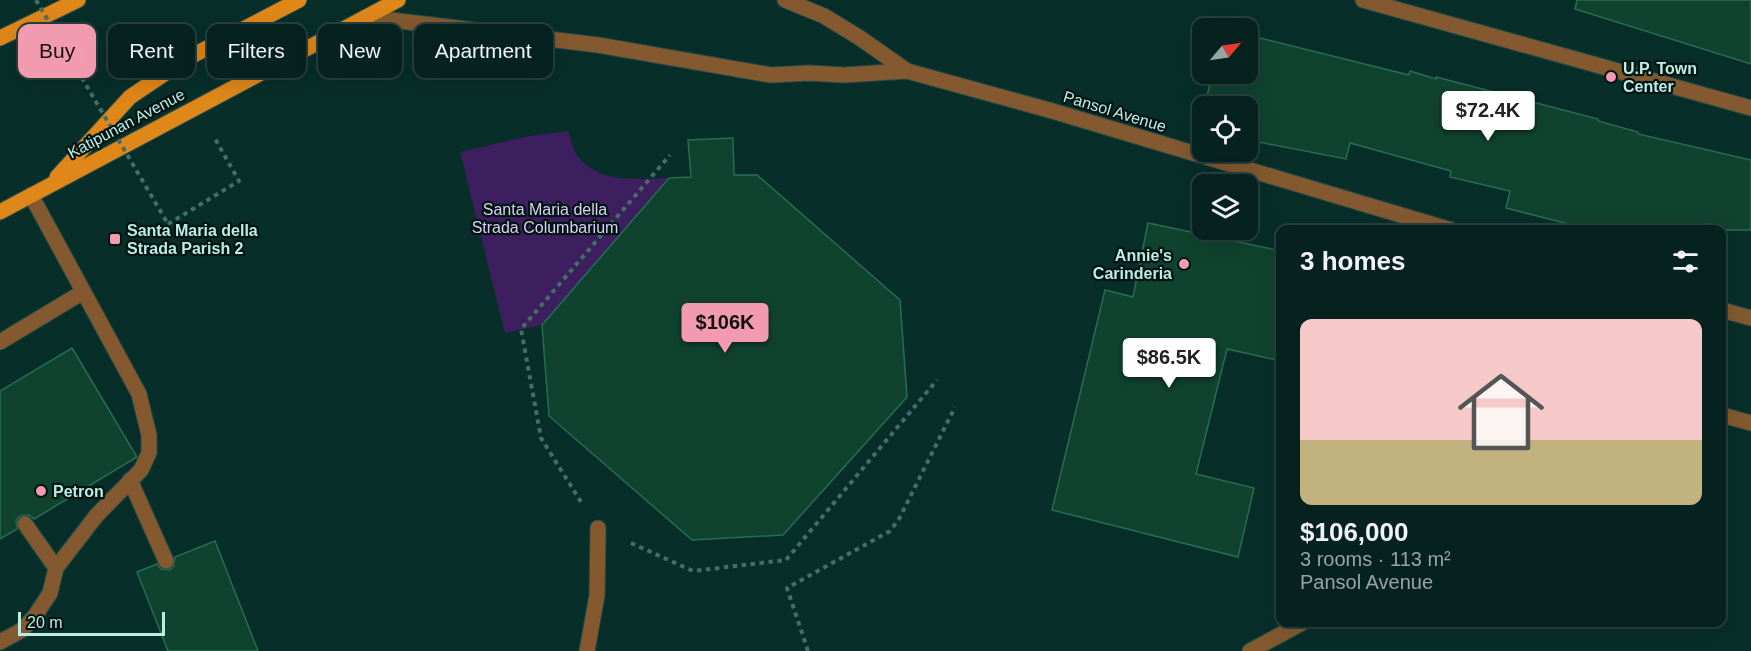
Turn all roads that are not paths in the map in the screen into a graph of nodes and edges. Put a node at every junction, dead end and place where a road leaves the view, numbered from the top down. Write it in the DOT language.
graph roads {
  1 [pos="78,0"];
  2 [pos="299,0"];
  3 [pos="398,0"];
  4 [pos="785,0"];
  5 [pos="1363,0"];
  6 [pos="366,17"];
  7 [pos="0,38"];
  8 [pos="907,71"];
  9 [pos="1751,108"];
  10 [pos="48,185"];
  11 [pos="31,195"];
  12 [pos="0,212"];
  13 [pos="1434,225"];
  14 [pos="83,292"];
  15 [pos="1726,311"];
  16 [pos="1751,318"];
  17 [pos="0,342"];
  18 [pos="1726,416"];
  19 [pos="1751,423"];
  20 [pos="130,480"];
  21 [pos="25,524"];
  22 [pos="598,528"];
  23 [pos="166,561"];
  24 [pos="56,568"];
  25 [pos="1295,627"];
  26 [pos="0,642"];
  27 [pos="587,651"];
  28 [pos="1250,651"];
  1 -- 7 [label="main road"];
  2 -- 10 [label="main road"];
  3 -- 6 [label="main road, Katipunan Avenue"];
  4 -- 8 [label="street, Pansol Avenue"];
  5 -- 9 [label="street"];
  6 -- 8 [label="street, Pansol Avenue"];
  6 -- 10 [label="main road, Katipunan Avenue"];
  8 -- 13 [label="street, Pansol Avenue"];
  10 -- 11 [label="main road, Katipunan Avenue"];
  11 -- 12 [label="main road, Katipunan Avenue"];
  11 -- 14 [label="street"];
  14 -- 17 [label="street"];
  14 -- 20 [label="street"];
  15 -- 16 [label="street"];
  18 -- 19 [label="street"];
  20 -- 23 [label="street"];
  20 -- 24 [label="street"];
  21 -- 24 [label="street"];
  22 -- 27 [label="street"];
  24 -- 26 [label="street"];
  25 -- 28 [label="street"];
}
